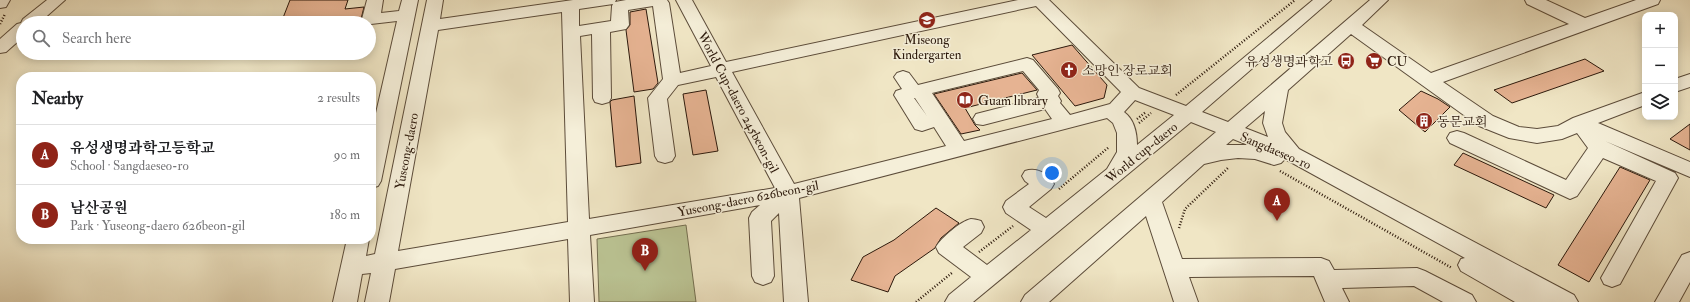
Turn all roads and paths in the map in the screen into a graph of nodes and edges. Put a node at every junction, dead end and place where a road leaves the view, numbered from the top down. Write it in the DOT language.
graph roads {
  1 [pos="2,0"];
  2 [pos="57,0"];
  3 [pos="375,0"];
  4 [pos="435,0"];
  5 [pos="608,0"];
  6 [pos="684,0"];
  7 [pos="1039,0"];
  8 [pos="1295,0"];
  9 [pos="1380,0"];
  10 [pos="1533,0"];
  11 [pos="1652,0"];
  12 [pos="1320,1"];
  13 [pos="0,3"];
  14 [pos="570,6"];
  15 [pos="409,8"];
  16 [pos="38,16"];
  17 [pos="372,16"];
  18 [pos="376,18"];
  19 [pos="1583,24"];
  20 [pos="1350,25"];
  21 [pos="429,26"];
  22 [pos="601,28"];
  23 [pos="572,32"];
  24 [pos="16,34"];
  25 [pos="0,48"];
  26 [pos="720,69"];
  27 [pos="672,80"];
  28 [pos="1430,80"];
  29 [pos="1690,80"];
  30 [pos="1678,85"];
  31 [pos="1279,88"];
  32 [pos="1132,92"];
  33 [pos="1175,95"];
  34 [pos="602,98"];
  35 [pos="1642,99"];
  36 [pos="1049,102"];
  37 [pos="1149,109"];
  38 [pos="1110,111"];
  39 [pos="1153,112"];
  40 [pos="1188,114"];
  41 [pos="983,119"];
  42 [pos="1065,122"];
  43 [pos="1132,122"];
  44 [pos="1580,123"];
  45 [pos="1133,127"];
  46 [pos="1231,131"];
  47 [pos="1458,138"];
  48 [pos="1114,144"];
  49 [pos="1599,148"];
  50 [pos="959,150"];
  51 [pos="665,156"];
  52 [pos="376,157"];
  53 [pos="1199,159"];
  54 [pos="1283,161"];
  55 [pos="1234,163"];
  56 [pos="1690,170"];
  57 [pos="1116,172"];
  58 [pos="1032,176"];
  59 [pos="1056,191"];
  60 [pos="788,193"];
  61 [pos="1151,201"];
  62 [pos="1016,223"];
  63 [pos="973,227"];
  64 [pos="580,228"];
  65 [pos="1046,229"];
  66 [pos="1178,234"];
  67 [pos="357,244"];
  68 [pos="990,244"];
  69 [pos="1690,261"];
  70 [pos="384,262"];
  71 [pos="353,267"];
  72 [pos="1174,268"];
  73 [pos="1458,271"];
  74 [pos="763,276"];
  75 [pos="987,277"];
  76 [pos="1612,278"];
  77 [pos="1326,279"];
  78 [pos="941,282"];
  79 [pos="345,302"];
  80 [pos="377,302"];
  81 [pos="582,302"];
  82 [pos="796,302"];
  83 [pos="916,302"];
  84 [pos="958,302"];
  85 [pos="1034,302"];
  86 [pos="1186,302"];
  87 [pos="1337,302"];
  88 [pos="1464,302"];
  89 [pos="1535,302"];
  90 [pos="1566,302"];
  91 [pos="1667,302"];
  1 -- 13 [label="street"];
  2 -- 16 [label="street"];
  3 -- 17 [label="street"];
  4 -- 21 [label="street, Yuseong-daero"];
  5 -- 14 [label="street"];
  6 -- 26 [label="street, World Cup-daero 245beon-gil"];
  7 -- 26 [label="street"];
  7 -- 32 [label="street"];
  8 -- 33 [label="path"];
  9 -- 20 [label="street"];
  10 -- 19 [label="street"];
  11 -- 19 [label="street"];
  12 -- 40 [label="street, World cup-daero"];
  14 -- 21 [label="street"];
  14 -- 23 [label="street"];
  15 -- 18 [label="street"];
  15 -- 52 [label="street, Yuseong-daero"];
  19 -- 28 [label="street"];
  20 -- 28 [label="street"];
  20 -- 31 [label="street"];
  21 -- 70 [label="street, Yuseong-daero"];
  22 -- 23 [label="street"];
  22 -- 27 [label="street"];
  22 -- 34 [label="street"];
  23 -- 64 [label="street"];
  24 -- 25 [label="street"];
  26 -- 27 [label="street"];
  26 -- 60 [label="street, World Cup-daero 245beon-gil"];
  27 -- 51 [label="street"];
  28 -- 44 [label="street"];
  29 -- 30 [label="street"];
  31 -- 46 [label="street"];
  31 -- 54 [label="street"];
  32 -- 38 [label="street, Yuseong-daero 626beon-gil"];
  32 -- 40 [label="street, Sangdaeseo-ro"];
  35 -- 44 [label="street"];
  36 -- 41 [label="street"];
  36 -- 42 [label="street"];
  36 -- 50 [label="street"];
  37 -- 43 [label="path"];
  38 -- 42 [label="street, Yuseong-daero 626beon-gil"];
  38 -- 57 [label="street"];
  39 -- 45 [label="path"];
  40 -- 46 [label="street, Sangdaeseo-ro"];
  40 -- 57 [label="street, World cup-daero"];
  42 -- 50 [label="street, Yuseong-daero 626beon-gil"];
  44 -- 49 [label="street"];
  44 -- 56 [label="street"];
  46 -- 53 [label="street"];
  46 -- 54 [label="street, Sangdaeseo-ro"];
  47 -- 49 [label="street"];
  48 -- 59 [label="path"];
  49 -- 76 [label="street"];
  50 -- 60 [label="street, Yuseong-daero 626beon-gil"];
  53 -- 54 [label="street"];
  53 -- 61 [label="street"];
  54 -- 73 [label="path"];
  54 -- 89 [label="street, Sangdaeseo-ro"];
  54 -- 90 [label="street, Sangdaeseo-ro"];
  55 -- 66 [label="path"];
  57 -- 65 [label="street, World cup-daero"];
  58 -- 65 [label="street"];
  60 -- 64 [label="street, Yuseong-daero 626beon-gil"];
  60 -- 74 [label="street"];
  60 -- 82 [label="street, World Cup-daero 245beon-gil"];
  61 -- 72 [label="street"];
  61 -- 85 [label="street"];
  62 -- 68 [label="path"];
  63 -- 75 [label="street"];
  64 -- 70 [label="street, Yuseong-daero 626beon-gil"];
  64 -- 81 [label="street"];
  65 -- 75 [label="street, World cup-daero"];
  67 -- 71 [label="street"];
  69 -- 91 [label="street"];
  70 -- 71 [label="street, Yuseong-daero 626beon-gil"];
  70 -- 80 [label="street, Yuseong-daero"];
  71 -- 79 [label="street"];
  72 -- 77 [label="street"];
  72 -- 86 [label="street"];
  75 -- 84 [label="street, World cup-daero"];
  77 -- 87 [label="street"];
  77 -- 88 [label="street"];
  78 -- 83 [label="path"];
}
